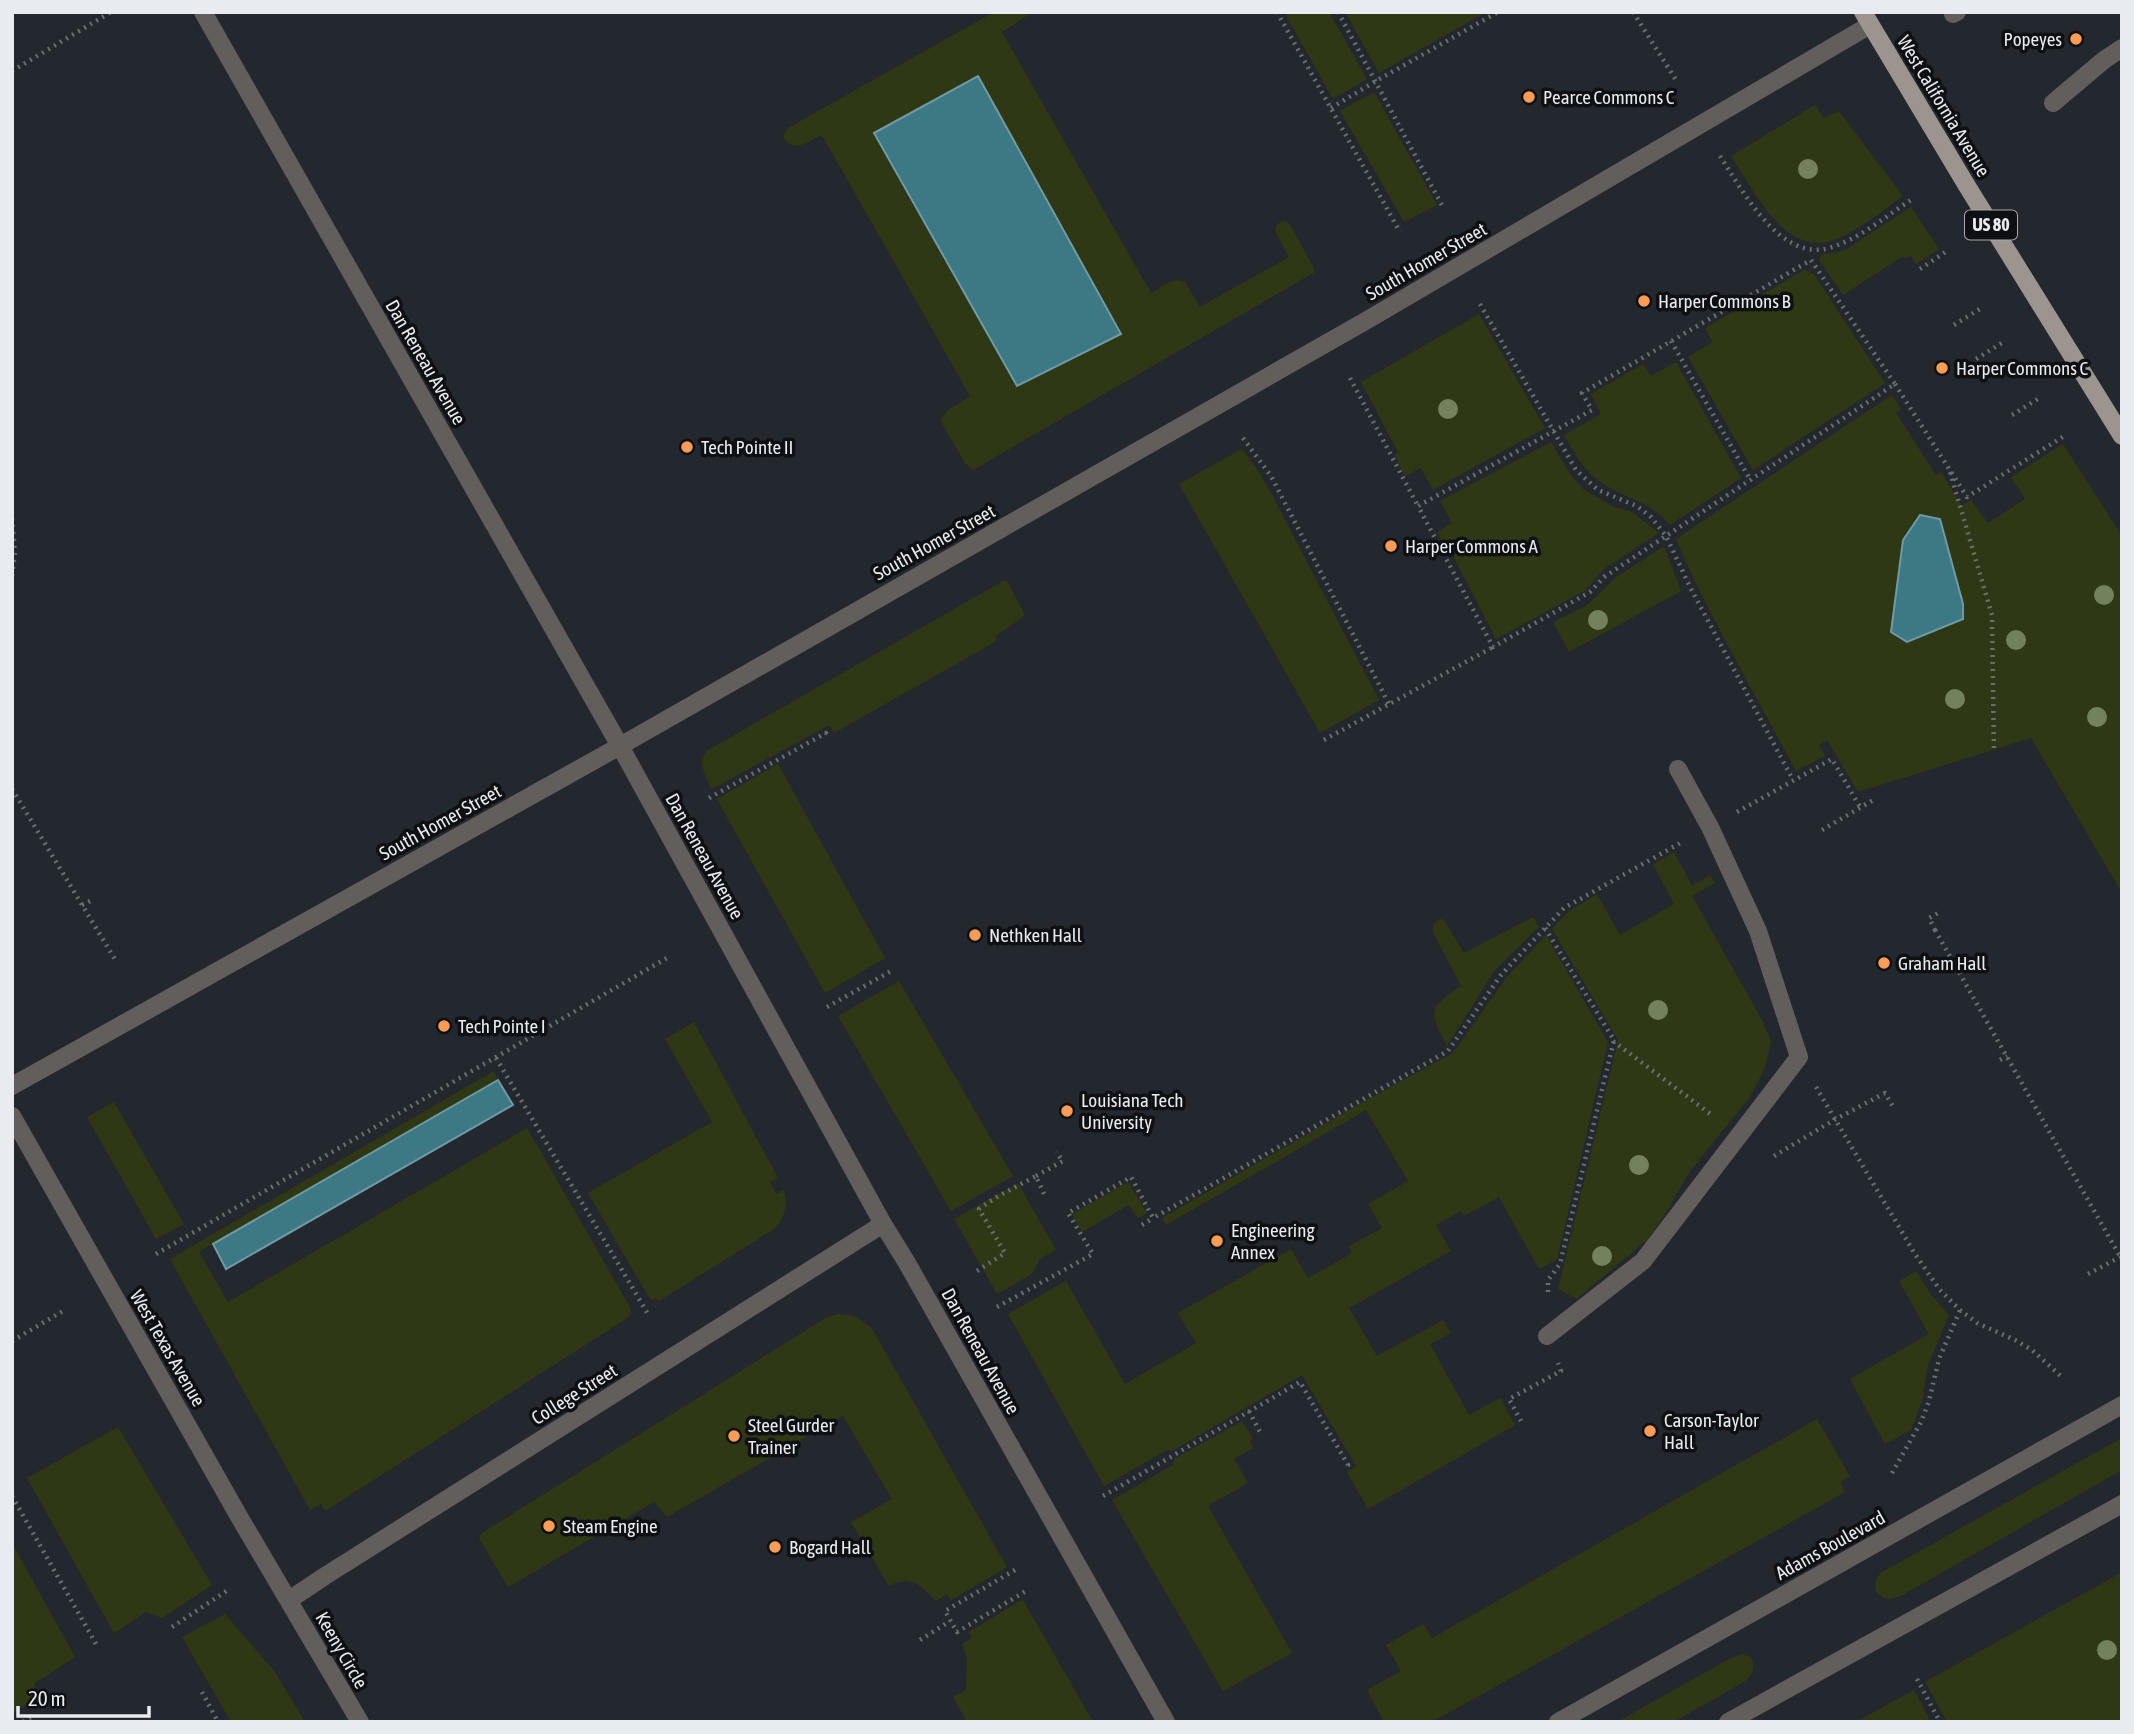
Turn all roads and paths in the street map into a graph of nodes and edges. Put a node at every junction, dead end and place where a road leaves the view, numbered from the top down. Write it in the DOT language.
graph roads {
  1 [pos="111,12"];
  2 [pos="204,12"];
  3 [pos="1277,12"];
  4 [pos="1338,12"];
  5 [pos="1498,12"];
  6 [pos="1633,12"];
  7 [pos="1867,19"];
  8 [pos="2122,48"];
  9 [pos="12,71"];
  10 [pos="1676,80"];
  11 [pos="1376,81"];
  12 [pos="2053,103"];
  13 [pos="1331,108"];
  14 [pos="1720,156"];
  15 [pos="1914,198"];
  16 [pos="1444,209"];
  17 [pos="1400,232"];
  18 [pos="1813,249"];
  19 [pos="1947,251"];
  20 [pos="1811,260"];
  21 [pos="1920,269"];
  22 [pos="1480,304"];
  23 [pos="1983,307"];
  24 [pos="1954,325"];
  25 [pos="1671,341"];
  26 [pos="2005,341"];
  27 [pos="1976,359"];
  28 [pos="1350,378"];
  29 [pos="1895,384"];
  30 [pos="2041,397"];
  31 [pos="2012,415"];
  32 [pos="1554,432"];
  33 [pos="2064,436"];
  34 [pos="2122,436"];
  35 [pos="1243,438"];
  36 [pos="1950,472"];
  37 [pos="1751,481"];
  38 [pos="1419,506"];
  39 [pos="12,518"];
  40 [pos="1666,536"];
  41 [pos="12,576"];
  42 [pos="1493,647"];
  43 [pos="1389,704"];
  44 [pos="827,736"];
  45 [pos="1324,740"];
  46 [pos="620,746"];
  47 [pos="1994,750"];
  48 [pos="1678,769"];
  49 [pos="1793,780"];
  50 [pos="12,789"];
  51 [pos="709,798"];
  52 [pos="1875,799"];
  53 [pos="1860,807"];
  54 [pos="1710,827"];
  55 [pos="1822,830"];
  56 [pos="92,900"];
  57 [pos="82,905"];
  58 [pos="1938,913"];
  59 [pos="1545,928"];
  60 [pos="667,958"];
  61 [pos="116,961"];
  62 [pos="892,970"];
  63 [pos="827,1007"];
  64 [pos="1613,1041"];
  65 [pos="2007,1056"];
  66 [pos="1799,1057"];
  67 [pos="496,1058"];
  68 [pos="2000,1060"];
  69 [pos="12,1086"];
  70 [pos="1894,1108"];
  71 [pos="12,1116"];
  72 [pos="1834,1120"];
  73 [pos="1738,1136"];
  74 [pos="1056,1152"];
  75 [pos="1774,1156"];
  76 [pos="1036,1176"];
  77 [pos="1045,1196"];
  78 [pos="1153,1219"];
  79 [pos="883,1224"];
  80 [pos="1142,1225"];
  81 [pos="156,1254"];
  82 [pos="2121,1259"];
  83 [pos="977,1271"];
  84 [pos="2088,1274"];
  85 [pos="997,1307"];
  86 [pos="1960,1310"];
  87 [pos="63,1311"];
  88 [pos="648,1314"];
  89 [pos="1547,1336"];
  90 [pos="12,1341"];
  91 [pos="2063,1378"];
  92 [pos="2122,1405"];
  93 [pos="1249,1411"];
  94 [pos="1521,1421"];
  95 [pos="1261,1434"];
  96 [pos="1344,1467"];
  97 [pos="1892,1474"];
  98 [pos="12,1496"];
  99 [pos="1103,1496"];
  100 [pos="2122,1504"];
  101 [pos="1014,1570"];
  102 [pos="229,1590"];
  103 [pos="1026,1591"];
  104 [pos="289,1600"];
  105 [pos="950,1622"];
  106 [pos="172,1627"];
  107 [pos="920,1640"];
  108 [pos="96,1644"];
  109 [pos="1917,1679"];
  110 [pos="202,1692"];
  111 [pos="31,1717"];
  112 [pos="23,1722"];
  113 [pos="218,1722"];
  114 [pos="360,1722"];
  115 [pos="1166,1722"];
  116 [pos="1558,1722"];
  117 [pos="1728,1722"];
  118 [pos="1940,1722"];
  1 -- 9 [label="path"];
  2 -- 46 [label="street, Dan Reneau Avenue"];
  3 -- 13 [label="path"];
  4 -- 11 [label="path"];
  5 -- 11 [label="path"];
  6 -- 10 [label="path"];
  7 -- 34 [label="main road, West California Avenue / US 80"];
  7 -- 46 [label="street, South Homer Street"];
  8 -- 12 [label="street"];
  11 -- 13 [label="path"];
  11 -- 16 [label="path"];
  13 -- 17 [label="path"];
  14 -- 18 [label="path"];
  15 -- 18 [label="path"];
  18 -- 20 [label="path"];
  19 -- 21 [label="path"];
  20 -- 25 [label="path"];
  20 -- 29 [label="path"];
  22 -- 32 [label="path"];
  23 -- 24 [label="path"];
  25 -- 32 [label="path"];
  25 -- 37 [label="path"];
  26 -- 27 [label="path"];
  28 -- 38 [label="path"];
  29 -- 36 [label="path"];
  29 -- 37 [label="path"];
  30 -- 31 [label="path"];
  32 -- 38 [label="path"];
  32 -- 40 [label="path"];
  33 -- 36 [label="path"];
  35 -- 43 [label="path"];
  36 -- 47 [label="path"];
  37 -- 40 [label="path"];
  38 -- 42 [label="path"];
  39 -- 41 [label="path"];
  40 -- 42 [label="path"];
  40 -- 49 [label="path"];
  42 -- 43 [label="path"];
  43 -- 45 [label="path"];
  44 -- 51 [label="path"];
  46 -- 69 [label="street, South Homer Street"];
  46 -- 79 [label="street, Dan Reneau Avenue"];
  48 -- 54 [label="street"];
  49 -- 53 [label="path"];
  49 -- 54 [label="path"];
  50 -- 57 [label="path"];
  52 -- 53 [label="path"];
  53 -- 55 [label="path"];
  54 -- 59 [label="path"];
  54 -- 66 [label="street"];
  56 -- 57 [label="path"];
  57 -- 61 [label="path"];
  58 -- 65 [label="path"];
  59 -- 64 [label="path"];
  59 -- 78 [label="path"];
  60 -- 67 [label="path"];
  62 -- 63 [label="path"];
  64 -- 73 [label="path"];
  64 -- 89 [label="path"];
  65 -- 68 [label="path"];
  65 -- 82 [label="path"];
  66 -- 72 [label="path"];
  66 -- 73 [label="street"];
  67 -- 81 [label="path"];
  67 -- 88 [label="path"];
  70 -- 72 [label="path"];
  71 -- 104 [label="street, West Texas Avenue"];
  72 -- 75 [label="path"];
  72 -- 86 [label="path"];
  73 -- 89 [label="street"];
  74 -- 76 [label="path"];
  76 -- 77 [label="path"];
  76 -- 83 [label="path"];
  78 -- 80 [label="path"];
  78 -- 85 [label="path"];
  79 -- 104 [label="street, College Street"];
  79 -- 115 [label="street, Dan Reneau Avenue"];
  82 -- 84 [label="path"];
  86 -- 91 [label="path"];
  86 -- 97 [label="path"];
  87 -- 90 [label="path"];
  89 -- 94 [label="path"];
  92 -- 116 [label="street, Adams Boulevard"];
  93 -- 95 [label="path"];
  93 -- 96 [label="path"];
  93 -- 99 [label="path"];
  98 -- 108 [label="path"];
  100 -- 117 [label="street"];
  101 -- 105 [label="path"];
  102 -- 106 [label="path"];
  103 -- 105 [label="path"];
  104 -- 114 [label="street, Keeny Circle"];
  105 -- 107 [label="path"];
  109 -- 118 [label="path"];
  110 -- 113 [label="path"];
  111 -- 112 [label="path"];
}
